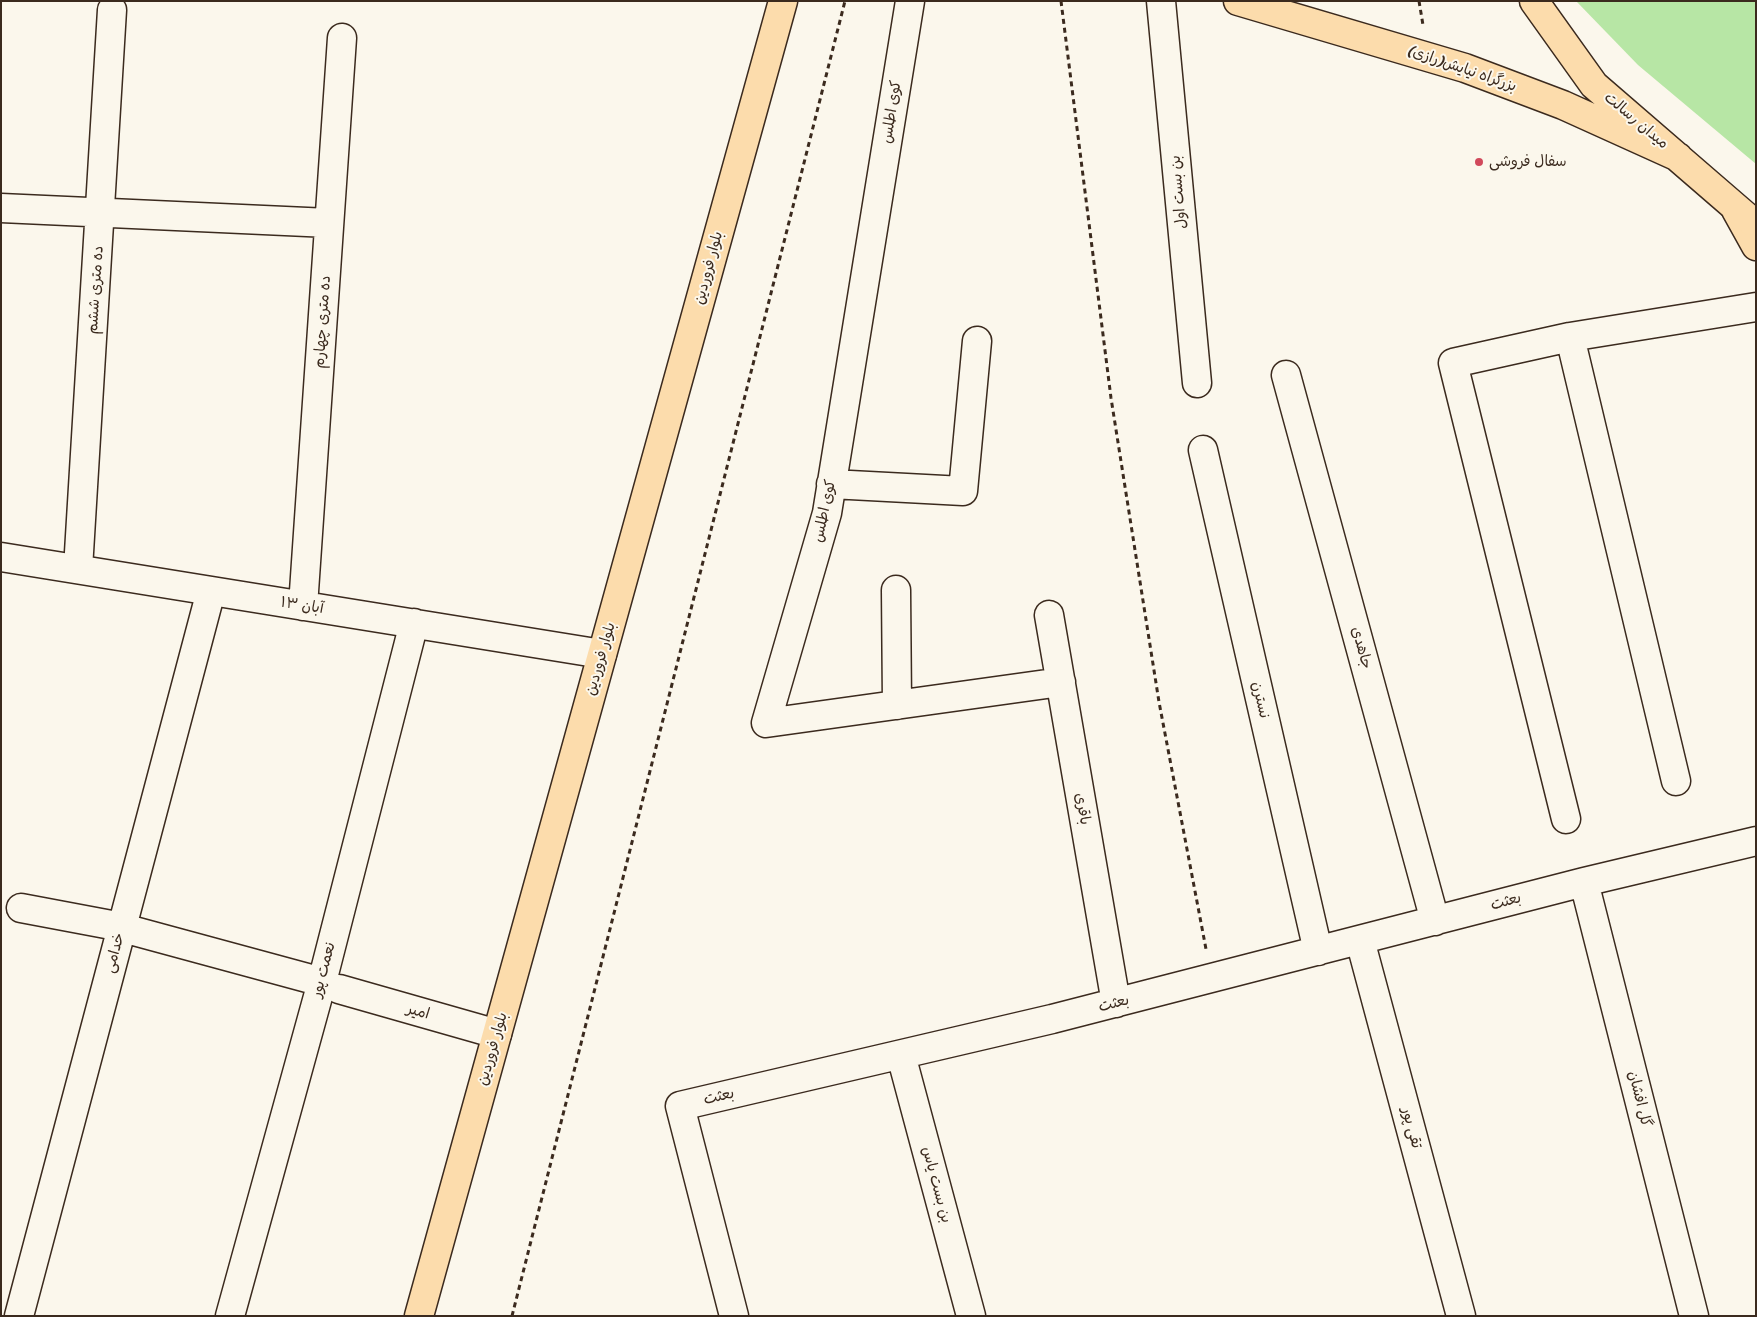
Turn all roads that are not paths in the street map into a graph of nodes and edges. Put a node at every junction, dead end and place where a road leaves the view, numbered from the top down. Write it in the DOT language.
graph roads {
  1 [pos="783,1"];
  2 [pos="910,1"];
  3 [pos="1161,1"];
  4 [pos="1238,1"];
  5 [pos="1534,1"];
  6 [pos="112,10"];
  7 [pos="342,38"];
  8 [pos="1678,157"];
  9 [pos="1,208"];
  10 [pos="101,212"];
  11 [pos="1746,218"];
  12 [pos="329,224"];
  13 [pos="1756,246"];
  14 [pos="1756,307"];
  15 [pos="1570,337"];
  16 [pos="977,341"];
  17 [pos="1286,375"];
  18 [pos="1198,383"];
  19 [pos="1203,450"];
  20 [pos="831,484"];
  21 [pos="1,557"];
  22 [pos="78,570"];
  23 [pos="896,590"];
  24 [pos="211,591"];
  25 [pos="303,606"];
  26 [pos="1049,615"];
  27 [pos="414,624"];
  28 [pos="602,654"];
  29 [pos="1060,682"];
  30 [pos="897,705"];
  31 [pos="1676,781"];
  32 [pos="1566,820"];
  33 [pos="1756,841"];
  34 [pos="1584,882"];
  35 [pos="21,908"];
  36 [pos="1436,921"];
  37 [pos="128,929"];
  38 [pos="1360,940"];
  39 [pos="1318,951"];
  40 [pos="330,986"];
  41 [pos="1116,1003"];
  42 [pos="497,1034"];
  43 [pos="901,1055"];
  44 [pos="19,1316"];
  45 [pos="230,1316"];
  46 [pos="419,1316"];
  47 [pos="734,1316"];
  48 [pos="971,1316"];
  49 [pos="1461,1316"];
  50 [pos="1694,1316"];
  1 -- 28 [label="main road, بلوار فروردین"];
  2 -- 20 [label="street, کوی اطلس"];
  3 -- 18 [label="street, بن بست اول"];
  4 -- 8 [label="main road, بزرگراه نیایش(رازی)"];
  5 -- 8 [label="main road, میدان رسالت"];
  6 -- 10 [label="street, ده متری ششم"];
  7 -- 12 [label="street, ده متری چهارم"];
  8 -- 11 [label="main road, میدان رسالت"];
  9 -- 10 [label="street"];
  10 -- 12 [label="street"];
  10 -- 22 [label="street, ده متری ششم"];
  11 -- 13 [label="main road, میدان رسالت"];
  12 -- 25 [label="street, ده متری چهارم"];
  14 -- 15 [label="street"];
  15 -- 31 [label="street"];
  15 -- 32 [label="street"];
  16 -- 20 [label="street"];
  17 -- 36 [label="street, جاهدی"];
  19 -- 39 [label="street, نسترن"];
  20 -- 30 [label="street, کوی اطلس"];
  21 -- 22 [label="street, ۱۳ آبان"];
  22 -- 24 [label="street, ۱۳ آبان"];
  23 -- 30 [label="street"];
  24 -- 25 [label="street, ۱۳ آبان"];
  24 -- 37 [label="street, خدامی"];
  25 -- 27 [label="street, ۱۳ آبان"];
  26 -- 29 [label="street, باقری"];
  27 -- 28 [label="street, ۱۳ آبان"];
  27 -- 40 [label="street, نعمت پور"];
  28 -- 42 [label="main road, بلوار فروردین"];
  29 -- 30 [label="street, کوی اطلس"];
  29 -- 41 [label="street, باقری"];
  33 -- 34 [label="street, بعثت"];
  34 -- 36 [label="street, بعثت"];
  34 -- 50 [label="street, گل افشان"];
  35 -- 37 [label="street, امیر"];
  36 -- 38 [label="street, بعثت"];
  37 -- 40 [label="street, امیر"];
  37 -- 44 [label="street, خدامی"];
  38 -- 39 [label="street, بعثت"];
  38 -- 49 [label="street, تقی پور"];
  39 -- 41 [label="street, بعثت"];
  40 -- 42 [label="street, امیر"];
  40 -- 45 [label="street, نعمت پور"];
  41 -- 43 [label="street, بعثت"];
  42 -- 46 [label="main road, بلوار فروردین"];
  43 -- 47 [label="street, بعثت"];
  43 -- 48 [label="street, بن بست یاس"];
}
